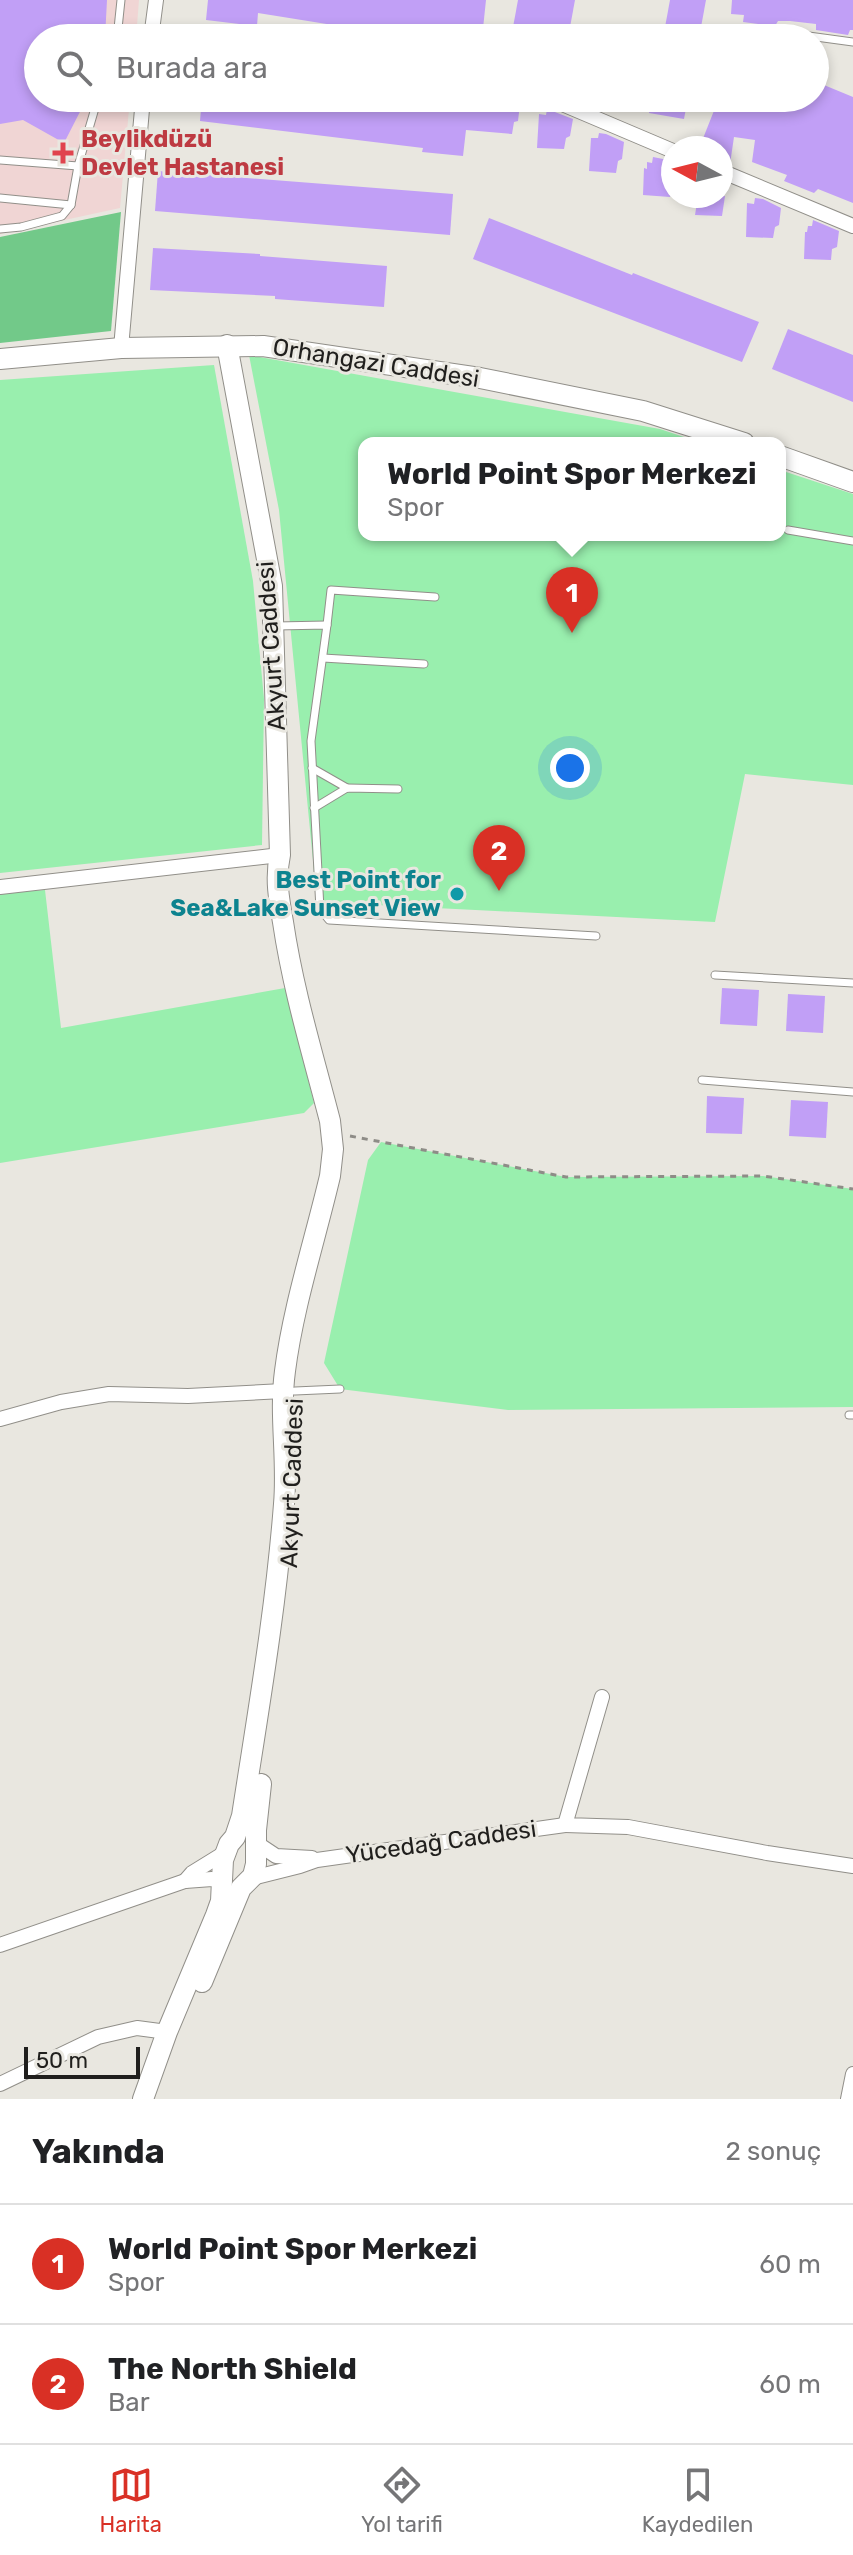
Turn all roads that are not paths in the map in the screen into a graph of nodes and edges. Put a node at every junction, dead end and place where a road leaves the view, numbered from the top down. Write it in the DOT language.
graph roads {
  1 [pos="121,0"];
  2 [pos="156,0"];
  3 [pos="118,24"];
  4 [pos="153,24"];
  5 [pos="829,39"];
  6 [pos="853,42"];
  7 [pos="94,112"];
  8 [pos="142,112"];
  9 [pos="581,112"];
  10 [pos="661,146"];
  11 [pos="0,160"];
  12 [pos="78,166"];
  13 [pos="733,176"];
  14 [pos="0,198"];
  15 [pos="71,205"];
  16 [pos="853,226"];
  17 [pos="0,229"];
  18 [pos="227,345"];
  19 [pos="121,348"];
  20 [pos="0,359"];
  21 [pos="725,437"];
  22 [pos="786,458"];
  23 [pos="853,482"];
  24 [pos="788,530"];
  25 [pos="853,541"];
  26 [pos="435,597"];
  27 [pos="327,625"];
  28 [pos="274,627"];
  29 [pos="323,658"];
  30 [pos="424,664"];
  31 [pos="312,768"];
  32 [pos="347,788"];
  33 [pos="398,789"];
  34 [pos="314,808"];
  35 [pos="280,855"];
  36 [pos="0,887"];
  37 [pos="596,936"];
  38 [pos="715,975"];
  39 [pos="853,983"];
  40 [pos="702,1080"];
  41 [pos="853,1092"];
  42 [pos="340,1389"];
  43 [pos="289,1391"];
  44 [pos="0,1419"];
  45 [pos="602,1697"];
  46 [pos="565,1825"];
  47 [pos="258,1844"];
  48 [pos="230,1845"];
  49 [pos="317,1860"];
  50 [pos="853,1866"];
  51 [pos="185,1881"];
  52 [pos="239,1883"];
  53 [pos="0,1945"];
  54 [pos="167,2032"];
  55 [pos="853,2074"];
  56 [pos="0,2084"];
  57 [pos="143,2099"];
  58 [pos="156,2099"];
  59 [pos="848,2099"];
  1 -- 3 [label="lane"];
  2 -- 4 [label="street"];
  5 -- 6 [label="lane"];
  7 -- 12 [label="lane"];
  8 -- 19 [label="street"];
  9 -- 10 [label="street"];
  11 -- 12 [label="lane"];
  12 -- 15 [label="lane"];
  13 -- 16 [label="street"];
  14 -- 15 [label="lane"];
  15 -- 17 [label="lane"];
  18 -- 19 [label="street, Orhangazi Caddesi"];
  18 -- 21 [label="street, Orhangazi Caddesi"];
  18 -- 28 [label="street, Akyurt Caddesi"];
  19 -- 20 [label="street, Orhangazi Caddesi"];
  22 -- 23 [label="street"];
  24 -- 25 [label="lane"];
  26 -- 27 [label="lane"];
  27 -- 28 [label="lane"];
  27 -- 29 [label="lane"];
  28 -- 35 [label="street, Akyurt Caddesi"];
  29 -- 30 [label="lane"];
  29 -- 31 [label="lane"];
  31 -- 32 [label="lane"];
  31 -- 34 [label="lane"];
  32 -- 33 [label="lane"];
  32 -- 34 [label="lane"];
  34 -- 37 [label="lane"];
  35 -- 36 [label="street"];
  35 -- 43 [label="street, Akyurt Caddesi"];
  35 -- 43 [label="street, Akyurt Caddesi"];
  38 -- 39 [label="lane"];
  40 -- 41 [label="lane"];
  42 -- 43 [label="lane"];
  43 -- 44 [label="street"];
  43 -- 47 [label="street, Akyurt Caddesi"];
  43 -- 48 [label="street, Akyurt Caddesi"];
  45 -- 46 [label="street"];
  46 -- 49 [label="street, Yücedağ Caddesi"];
  46 -- 50 [label="street, Yücedağ Caddesi"];
  47 -- 48 [label="street"];
  47 -- 49 [label="street"];
  47 -- 52 [label="street, Akyurt Caddesi"];
  48 -- 51 [label="street"];
  48 -- 52 [label="street, Akyurt Caddesi"];
  49 -- 52 [label="street"];
  51 -- 52 [label="street"];
  51 -- 53 [label="street"];
  52 -- 54 [label="street, Akyurt Caddesi"];
  52 -- 58 [label="street, Akyurt Caddesi"];
  54 -- 56 [label="street"];
  54 -- 57 [label="street, Akyurt Caddesi"];
  55 -- 59 [label="street"];
}
